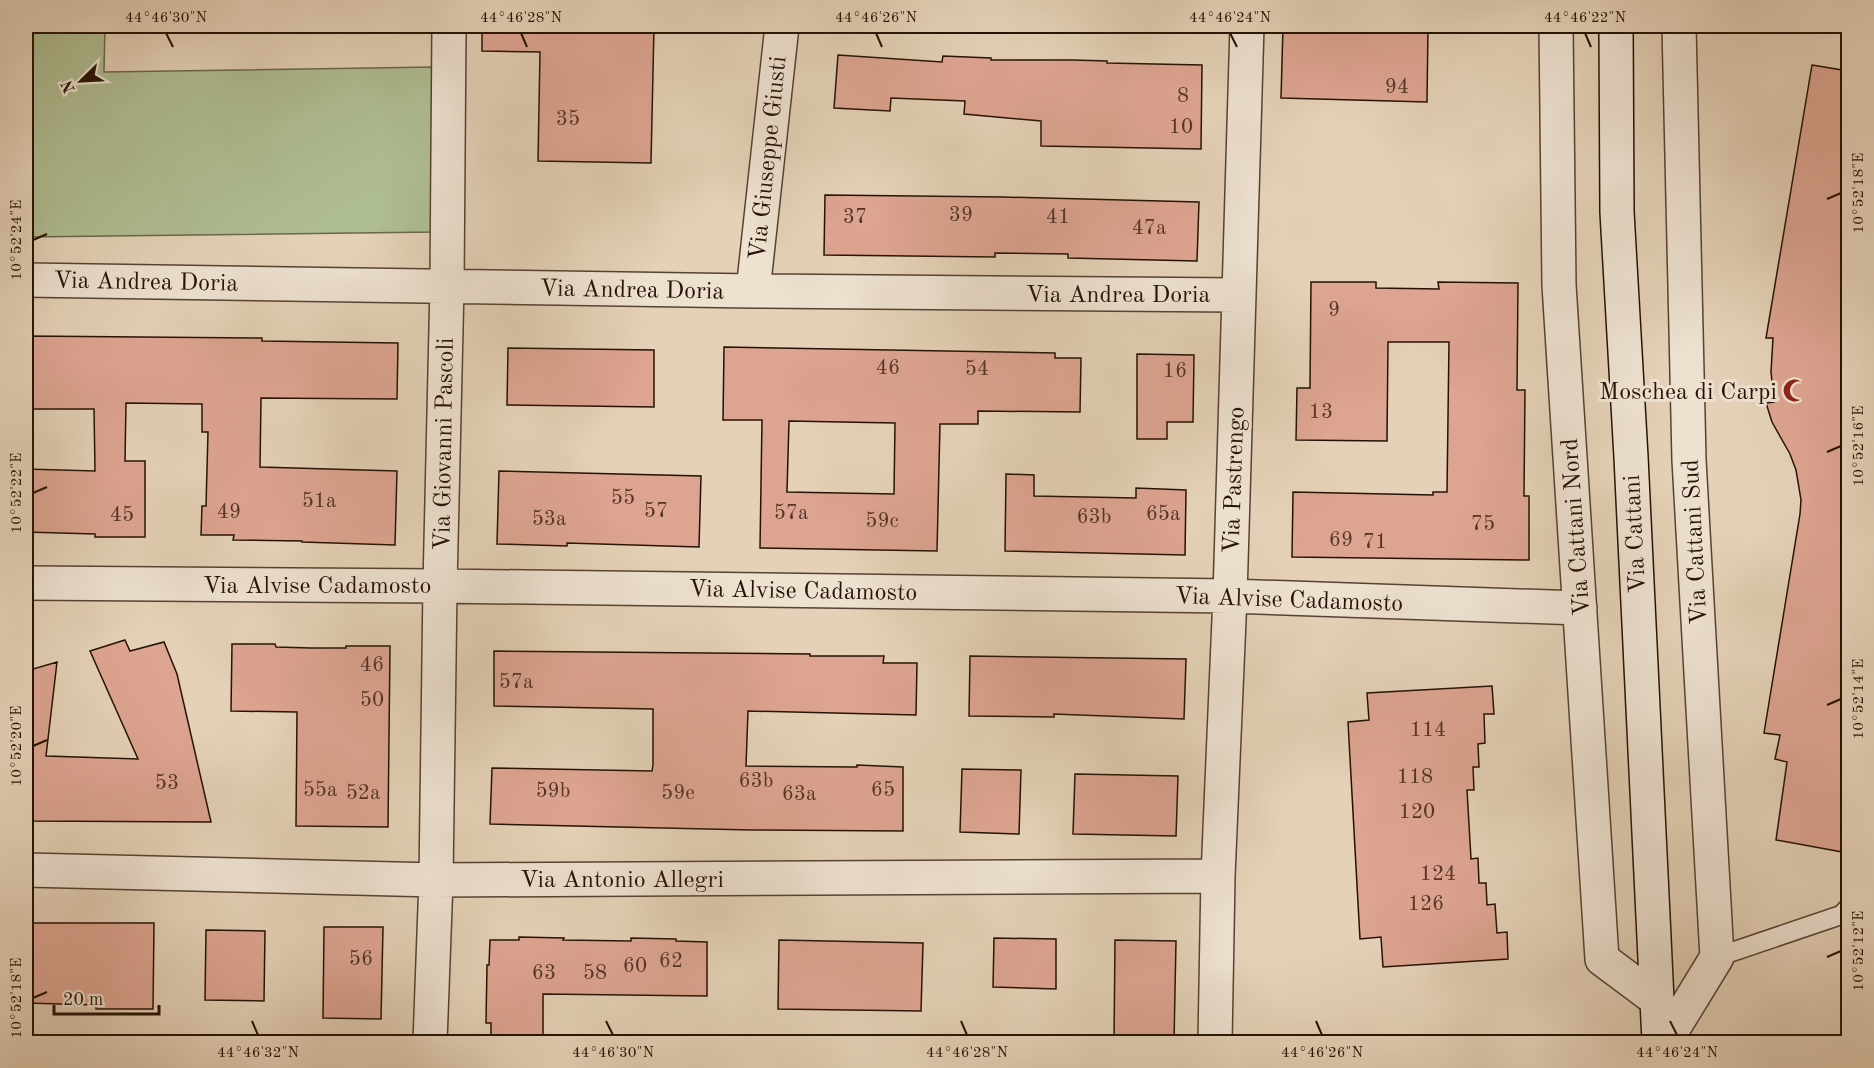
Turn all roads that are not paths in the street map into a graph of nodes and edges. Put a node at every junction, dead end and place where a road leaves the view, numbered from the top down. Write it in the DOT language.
graph roads {
  1 [pos="449,26"];
  2 [pos="782,26"];
  3 [pos="1247,26"];
  4 [pos="1556,26"];
  5 [pos="1616,26"];
  6 [pos="1679,26"];
  7 [pos="26,280"];
  8 [pos="447,285"];
  9 [pos="753,291"];
  10 [pos="1238,295"];
  11 [pos="26,583"];
  12 [pos="440,586"];
  13 [pos="1230,596"];
  14 [pos="1580,608"];
  15 [pos="26,870"];
  16 [pos="1218,876"];
  17 [pos="436,880"];
  18 [pos="1848,908"];
  19 [pos="1717,957"];
  20 [pos="1657,1000"];
  21 [pos="430,1042"];
  22 [pos="1215,1042"];
  23 [pos="1659,1042"];
  24 [pos="1665,1042"];
  1 -- 8 [label="street, Via Giovanni Pascoli"];
  2 -- 9 [label="street, Via Giuseppe Giusti"];
  3 -- 10 [label="street, Via Pastrengo"];
  4 -- 14 [label="street, Via Cattani Nord"];
  5 -- 20 [label="street, Via Cattani"];
  6 -- 19 [label="street, Via Cattani Sud"];
  7 -- 8 [label="street, Via Andrea Doria"];
  8 -- 9 [label="street, Via Andrea Doria"];
  8 -- 12 [label="street, Via Giovanni Pascoli"];
  9 -- 10 [label="street, Via Andrea Doria"];
  10 -- 13 [label="street, Via Pastrengo"];
  11 -- 12 [label="street, Via Alvise Cadamosto"];
  12 -- 13 [label="street, Via Alvise Cadamosto"];
  12 -- 17 [label="street, Via Giovanni Pascoli"];
  13 -- 14 [label="street, Via Alvise Cadamosto"];
  13 -- 16 [label="street, Via Pastrengo"];
  14 -- 20 [label="street, Via Cattani Nord"];
  15 -- 17 [label="street, Via Antonio Allegri"];
  16 -- 17 [label="street, Via Antonio Allegri"];
  16 -- 22 [label="street, Via Pastrengo"];
  17 -- 21 [label="street, Via Giovanni Pascoli"];
  18 -- 19 [label="lane"];
  19 -- 24 [label="street"];
  20 -- 23 [label="street, Via Cattani"];
}
